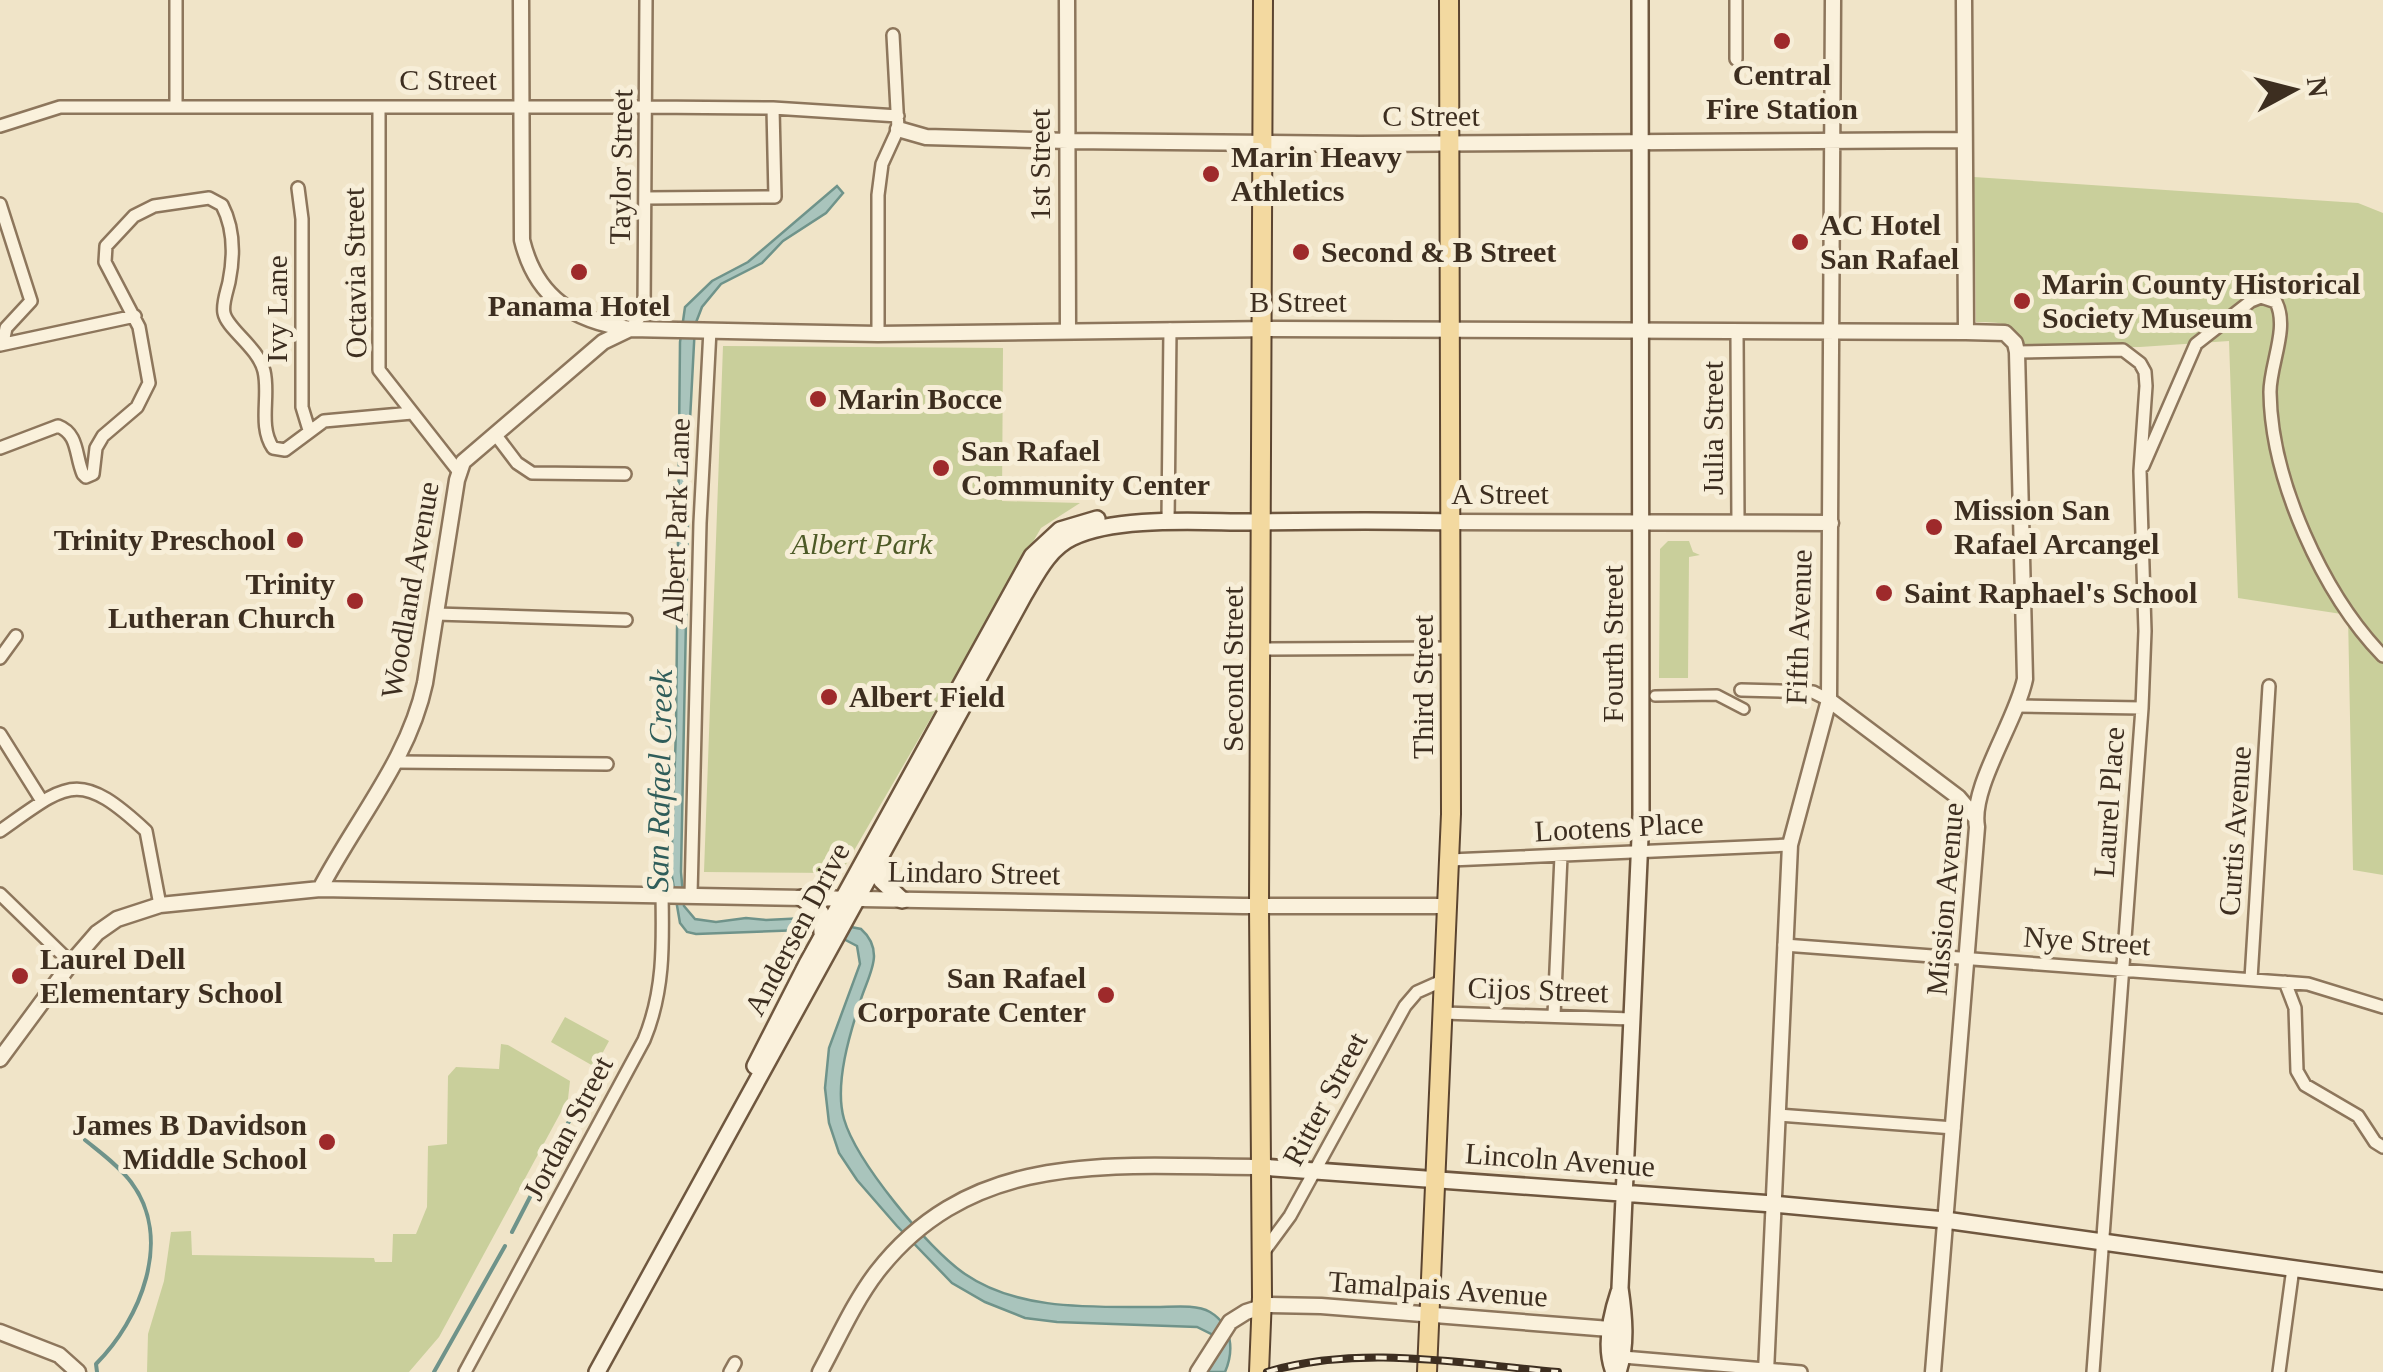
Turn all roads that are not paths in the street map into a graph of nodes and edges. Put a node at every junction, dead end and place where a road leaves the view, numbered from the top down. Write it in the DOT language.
graph roads {
  1 [pos="176,0"];
  2 [pos="521,0"];
  3 [pos="646,0"];
  4 [pos="1067,0"];
  5 [pos="1263,0"];
  6 [pos="1449,0"];
  7 [pos="1640,0"];
  8 [pos="1736,0"];
  9 [pos="1833,0"];
  10 [pos="1964,0"];
  11 [pos="893,35"];
  12 [pos="1736,59"];
  13 [pos="176,105"];
  14 [pos="379,106"];
  15 [pos="647,106"];
  16 [pos="520,108"];
  17 [pos="773,108"];
  18 [pos="898,122"];
  19 [pos="0,126"];
  20 [pos="1964,140"];
  21 [pos="1068,141"];
  22 [pos="1833,141"];
  23 [pos="1262,142"];
  24 [pos="1640,142"];
  25 [pos="1450,144"];
  26 [pos="298,188"];
  27 [pos="646,198"];
  28 [pos="0,204"];
  29 [pos="135,316"];
  30 [pos="630,329"];
  31 [pos="1262,329"];
  32 [pos="710,330"];
  33 [pos="1068,330"];
  34 [pos="1170,330"];
  35 [pos="1450,332"];
  36 [pos="1641,332"];
  37 [pos="1966,332"];
  38 [pos="1737,333"];
  39 [pos="1832,333"];
  40 [pos="878,334"];
  41 [pos="1,343"];
  42 [pos="2017,352"];
  43 [pos="412,414"];
  44 [pos="309,430"];
  45 [pos="494,434"];
  46 [pos="0,448"];
  47 [pos="2140,471"];
  48 [pos="459,472"];
  49 [pos="626,474"];
  50 [pos="1168,522"];
  51 [pos="1261,522"];
  52 [pos="1449,522"];
  53 [pos="1642,522"];
  54 [pos="1738,523"];
  55 [pos="1831,523"];
  56 [pos="1073,530"];
  57 [pos="436,614"];
  58 [pos="626,620"];
  59 [pos="16,636"];
  60 [pos="1449,648"];
  61 [pos="1261,649"];
  62 [pos="2383,656"];
  63 [pos="0,658"];
  64 [pos="2269,686"];
  65 [pos="1741,690"];
  66 [pos="1656,696"];
  67 [pos="1829,700"];
  68 [pos="2017,706"];
  69 [pos="2142,708"];
  70 [pos="1744,709"];
  71 [pos="0,734"];
  72 [pos="395,762"];
  73 [pos="607,764"];
  74 [pos="42,801"];
  75 [pos="1976,817"];
  76 [pos="0,831"];
  77 [pos="1790,845"];
  78 [pos="1640,851"];
  79 [pos="1561,856"];
  80 [pos="1450,860"];
  81 [pos="880,861"];
  82 [pos="320,888"];
  83 [pos="0,894"];
  84 [pos="665,894"];
  85 [pos="689,895"];
  86 [pos="802,898"];
  87 [pos="852,898"];
  88 [pos="902,900"];
  89 [pos="160,905"];
  90 [pos="1259,906"];
  91 [pos="1447,906"];
  92 [pos="835,917"];
  93 [pos="1784,946"];
  94 [pos="1968,958"];
  95 [pos="816,963"];
  96 [pos="70,964"];
  97 [pos="2121,969"];
  98 [pos="2251,978"];
  99 [pos="1444,980"];
  100 [pos="2285,982"];
  101 [pos="2383,1007"];
  102 [pos="1443,1012"];
  103 [pos="1554,1015"];
  104 [pos="1632,1019"];
  105 [pos="0,1059"];
  106 [pos="1777,1115"];
  107 [pos="1954,1128"];
  108 [pos="2383,1147"];
  109 [pos="1261,1167"];
  110 [pos="1316,1169"];
  111 [pos="1435,1178"];
  112 [pos="1624,1193"];
  113 [pos="1773,1204"];
  114 [pos="1945,1220"];
  115 [pos="2104,1243"];
  116 [pos="1262,1254"];
  117 [pos="2294,1268"];
  118 [pos="2383,1281"];
  119 [pos="1620,1288"];
  120 [pos="1262,1306"];
  121 [pos="1430,1314"];
  122 [pos="1610,1329"];
  123 [pos="0,1332"];
  124 [pos="1261,1338"];
  125 [pos="1618,1367"];
  126 [pos="1766,1370"];
  127 [pos="78,1372"];
  128 [pos="465,1372"];
  129 [pos="588,1372"];
  130 [pos="597,1372"];
  131 [pos="820,1372"];
  132 [pos="1198,1372"];
  133 [pos="1259,1372"];
  134 [pos="1272,1372"];
  135 [pos="1428,1372"];
  136 [pos="1801,1372"];
  137 [pos="1933,1372"];
  138 [pos="2094,1372"];
  139 [pos="2278,1372"];
  1 -- 13 [label="street"];
  2 -- 16 [label="street, B Street"];
  3 -- 15 [label="street, Taylor Street"];
  4 -- 21 [label="street, 1st Street"];
  5 -- 23 [label="main road, Second Street"];
  6 -- 25 [label="main road, Third Street"];
  7 -- 24 [label="main road, Fourth Street"];
  8 -- 12 [label="street"];
  9 -- 22 [label="street, Fifth Avenue"];
  10 -- 20 [label="street"];
  11 -- 18 [label="street"];
  13 -- 14 [label="street, C Street"];
  13 -- 19 [label="street, C Street"];
  14 -- 16 [label="street, C Street"];
  14 -- 43 [label="street, Octavia Street"];
  15 -- 16 [label="street, C Street"];
  15 -- 17 [label="street, C Street"];
  15 -- 27 [label="street, Taylor Street"];
  16 -- 30 [label="street, B Street"];
  17 -- 18 [label="street, C Street"];
  17 -- 27 [label="street"];
  18 -- 21 [label="street, C Street"];
  18 -- 40 [label="street"];
  20 -- 22 [label="street, C Street"];
  20 -- 37 [label="street"];
  21 -- 23 [label="street, C Street"];
  21 -- 33 [label="street, 1st Street"];
  22 -- 24 [label="street, C Street"];
  22 -- 39 [label="street, Fifth Avenue"];
  23 -- 25 [label="street, C Street"];
  23 -- 31 [label="main road, Second Street"];
  24 -- 25 [label="street, C Street"];
  24 -- 36 [label="main road, Fourth Street"];
  25 -- 35 [label="main road, Third Street"];
  26 -- 44 [label="street, Ivy Lane"];
  27 -- 30 [label="street, Taylor Street"];
  28 -- 41 [label="street"];
  29 -- 41 [label="street"];
  29 -- 44 [label="street"];
  29 -- 46 [label="street"];
  30 -- 32 [label="street, B Street"];
  30 -- 45 [label="street, Woodland Avenue"];
  31 -- 34 [label="street, B Street"];
  31 -- 35 [label="street, B Street"];
  31 -- 51 [label="main road, Second Street"];
  32 -- 40 [label="street, B Street"];
  32 -- 85 [label="street, Albert Park Lane"];
  33 -- 34 [label="street, B Street"];
  33 -- 40 [label="street, B Street"];
  34 -- 50 [label="street"];
  35 -- 36 [label="street, B Street"];
  35 -- 52 [label="main road, Third Street"];
  36 -- 38 [label="street, B Street"];
  36 -- 53 [label="main road, Fourth Street"];
  37 -- 39 [label="street, B Street"];
  37 -- 42 [label="street"];
  38 -- 39 [label="street, B Street"];
  38 -- 54 [label="street, Julia Street"];
  39 -- 55 [label="street, Fifth Avenue"];
  42 -- 47 [label="street, Laurel Place"];
  42 -- 68 [label="street, Mission Avenue"];
  43 -- 44 [label="street"];
  43 -- 48 [label="street, Octavia Street"];
  45 -- 48 [label="street, Woodland Avenue"];
  45 -- 49 [label="street"];
  47 -- 62 [label="street"];
  47 -- 69 [label="street, Laurel Place"];
  48 -- 57 [label="street, Woodland Avenue"];
  50 -- 51 [label="main road, A Street"];
  50 -- 56 [label="main road, A Street"];
  51 -- 52 [label="main road, A Street"];
  51 -- 61 [label="main road, Second Street"];
  52 -- 53 [label="street, A Street"];
  52 -- 60 [label="main road, Third Street"];
  53 -- 54 [label="street, A Street"];
  53 -- 78 [label="main road, Fourth Street"];
  54 -- 55 [label="street, A Street"];
  55 -- 67 [label="street, Fifth Avenue"];
  56 -- 81 [label="main road, Andersen Drive"];
  56 -- 87 [label="main road, Andersen Drive"];
  57 -- 58 [label="street"];
  57 -- 72 [label="street, Woodland Avenue"];
  59 -- 63 [label="street"];
  60 -- 61 [label="street"];
  60 -- 80 [label="main road, Third Street"];
  61 -- 90 [label="main road, Second Street"];
  64 -- 98 [label="street, Curtis Avenue"];
  65 -- 67 [label="street"];
  66 -- 70 [label="street"];
  67 -- 75 [label="street"];
  67 -- 77 [label="street, Fifth Avenue"];
  68 -- 69 [label="street"];
  68 -- 75 [label="street, Mission Avenue"];
  69 -- 97 [label="street, Laurel Place"];
  71 -- 74 [label="street"];
  72 -- 73 [label="street"];
  72 -- 82 [label="street, Woodland Avenue"];
  74 -- 76 [label="street"];
  74 -- 89 [label="street"];
  75 -- 94 [label="street, Mission Avenue"];
  77 -- 78 [label="street, Lootens Place"];
  77 -- 93 [label="street, Fifth Avenue"];
  78 -- 79 [label="street, Lootens Place"];
  78 -- 104 [label="main road, Fourth Street"];
  79 -- 80 [label="street, Lootens Place"];
  79 -- 103 [label="street"];
  80 -- 91 [label="main road, Third Street"];
  81 -- 87 [label="main road, Andersen Drive"];
  81 -- 88 [label="main road"];
  82 -- 84 [label="street, Lindaro Street"];
  82 -- 89 [label="street"];
  83 -- 96 [label="street"];
  84 -- 85 [label="street, Lindaro Street"];
  84 -- 128 [label="street, Jordan Street"];
  85 -- 86 [label="street, Lindaro Street"];
  86 -- 87 [label="street, Lindaro Street"];
  86 -- 92 [label="main road"];
  87 -- 88 [label="street, Lindaro Street"];
  87 -- 92 [label="main road, Andersen Drive"];
  88 -- 90 [label="street, Lindaro Street"];
  89 -- 96 [label="street"];
  90 -- 91 [label="street, Lindaro Street"];
  90 -- 109 [label="main road, Second Street"];
  91 -- 99 [label="main road, Third Street"];
  92 -- 95 [label="main road, Andersen Drive"];
  92 -- 95 [label="main road, Andersen Drive"];
  93 -- 94 [label="street, Nye Street"];
  93 -- 106 [label="street, Fifth Avenue"];
  94 -- 97 [label="street, Nye Street"];
  94 -- 107 [label="street, Mission Avenue"];
  95 -- 129 [label="main road, Andersen Drive"];
  95 -- 130 [label="main road, Andersen Drive"];
  96 -- 105 [label="street"];
  97 -- 98 [label="street, Nye Street"];
  97 -- 115 [label="street, Laurel Place"];
  98 -- 100 [label="street, Nye Street"];
  99 -- 102 [label="main road, Third Street"];
  99 -- 110 [label="street, Ritter Street"];
  100 -- 101 [label="street, Nye Street"];
  100 -- 108 [label="street"];
  102 -- 103 [label="street, Cijos Street"];
  102 -- 111 [label="main road, Third Street"];
  103 -- 104 [label="street, Cijos Street"];
  104 -- 112 [label="main road, Fourth Street"];
  106 -- 107 [label="street"];
  106 -- 113 [label="street, Fifth Avenue"];
  107 -- 114 [label="street, Mission Avenue"];
  109 -- 110 [label="main road, Lincoln Avenue"];
  109 -- 116 [label="main road, Second Street"];
  109 -- 131 [label="street, Lincoln Avenue"];
  110 -- 111 [label="main road, Lincoln Avenue"];
  110 -- 116 [label="street, Ritter Street"];
  111 -- 112 [label="main road, Lincoln Avenue"];
  111 -- 121 [label="main road, Third Street"];
  112 -- 113 [label="main road, Lincoln Avenue"];
  112 -- 119 [label="main road, Fourth Street"];
  113 -- 114 [label="main road, Lincoln Avenue"];
  113 -- 126 [label="street, Fifth Avenue"];
  114 -- 115 [label="main road, Lincoln Avenue"];
  114 -- 137 [label="street, Mission Avenue"];
  115 -- 117 [label="main road, Lincoln Avenue"];
  115 -- 138 [label="street, Laurel Place"];
  116 -- 120 [label="main road, Second Street"];
  117 -- 118 [label="main road, Lincoln Avenue"];
  117 -- 139 [label="street"];
  119 -- 122 [label="main road, Fourth Street"];
  119 -- 125 [label="main road, Fourth Street"];
  120 -- 121 [label="street, Tamalpais Avenue"];
  120 -- 124 [label="main road, Second Street"];
  120 -- 132 [label="street"];
  121 -- 122 [label="street, Tamalpais Avenue"];
  121 -- 135 [label="main road, Third Street"];
  122 -- 125 [label="main road, Fourth Street"];
  123 -- 127 [label="street"];
  124 -- 133 [label="main road, Second Street"];
  124 -- 134 [label="main road, Second Street"];
  125 -- 126 [label="street"];
  126 -- 136 [label="street"];
}
